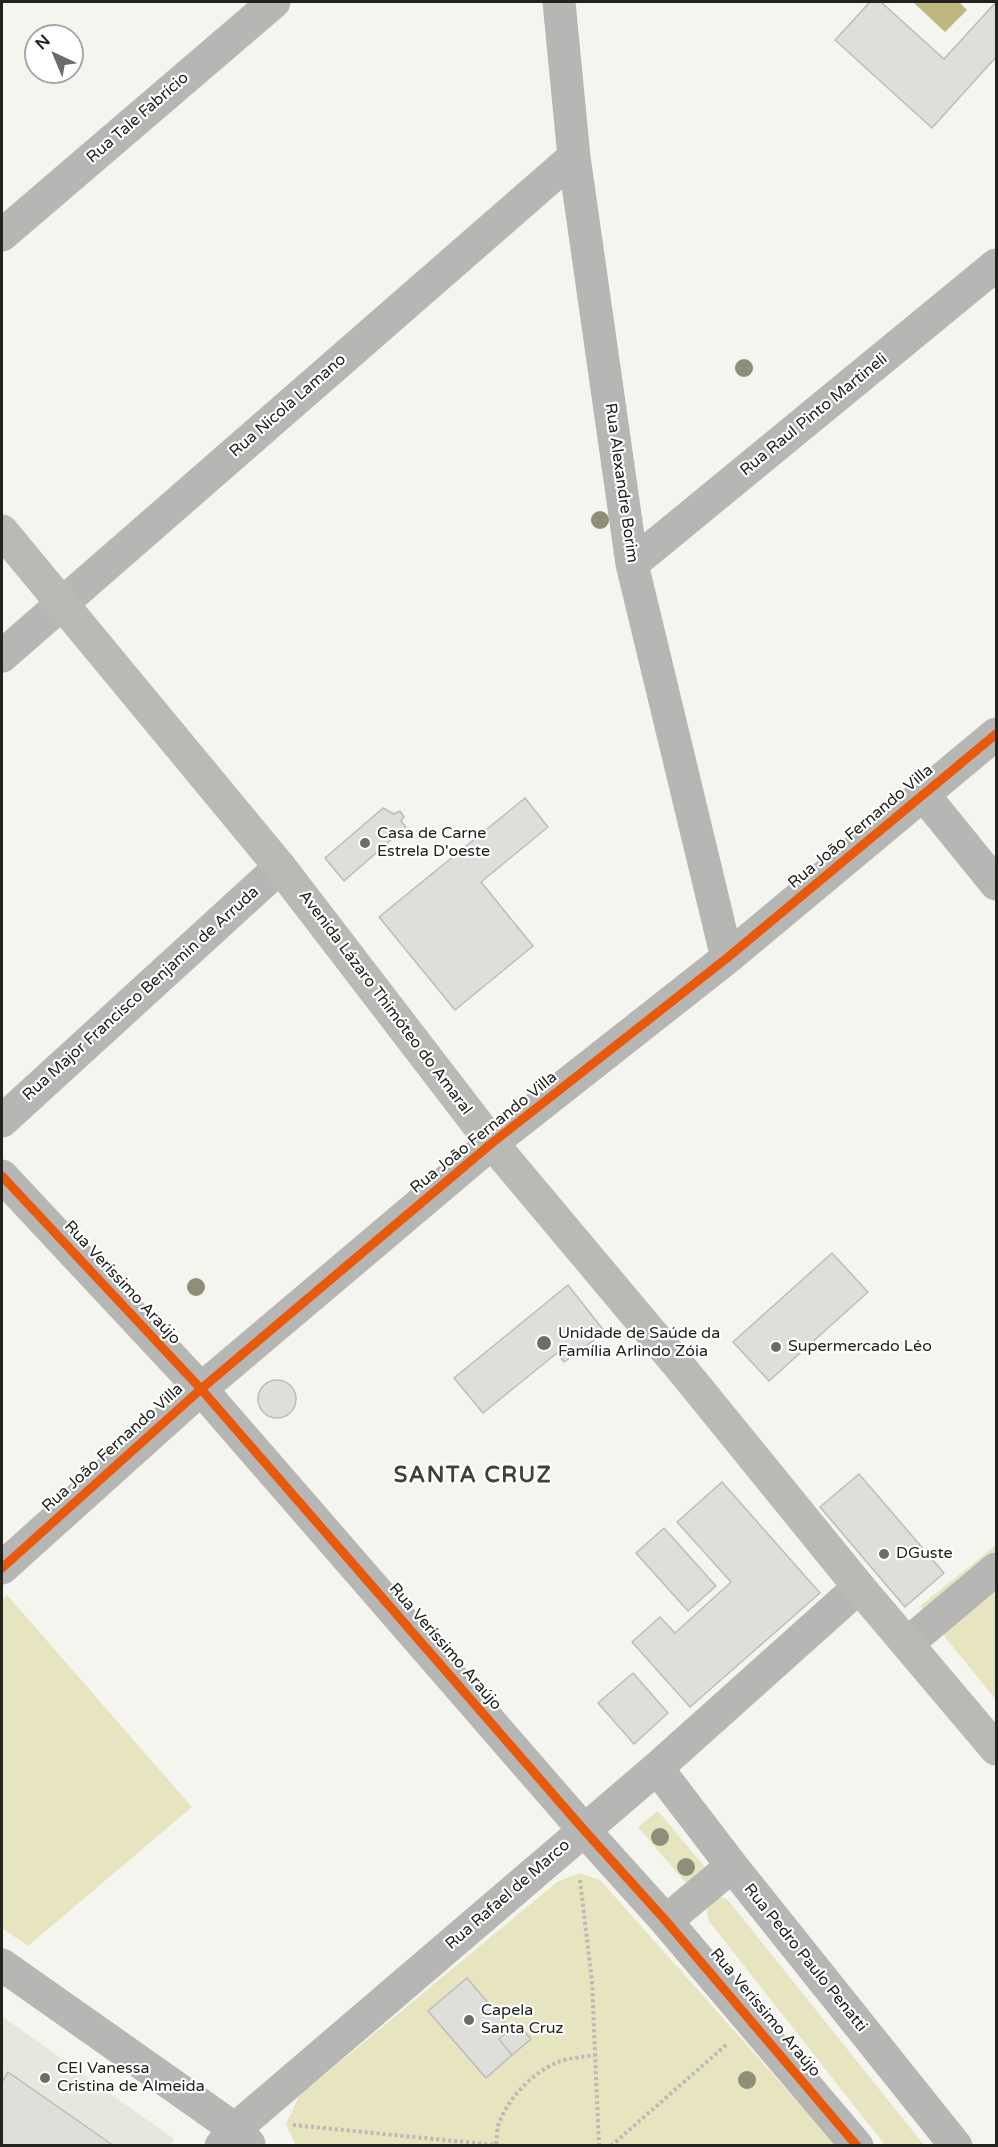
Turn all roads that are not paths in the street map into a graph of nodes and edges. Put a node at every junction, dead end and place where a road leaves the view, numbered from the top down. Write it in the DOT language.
graph roads {
  1 [pos="274,2"];
  2 [pos="559,2"];
  3 [pos="574,157"];
  4 [pos="2,235"];
  5 [pos="996,265"];
  6 [pos="2,531"];
  7 [pos="632,564"];
  8 [pos="61,605"];
  9 [pos="2,656"];
  10 [pos="996,735"];
  11 [pos="923,795"];
  12 [pos="280,867"];
  13 [pos="996,884"];
  14 [pos="727,958"];
  15 [pos="2,1121"];
  16 [pos="492,1143"];
  17 [pos="2,1176"];
  18 [pos="201,1389"];
  19 [pos="2,1568"];
  20 [pos="996,1569"];
  21 [pos="859,1587"];
  22 [pos="908,1643"];
  23 [pos="996,1749"];
  24 [pos="657,1768"];
  25 [pos="584,1830"];
  26 [pos="732,1866"];
  27 [pos="666,1921"];
  28 [pos="2,1965"];
  29 [pos="235,2140"];
  30 [pos="857,2145"];
  31 [pos="956,2145"];
  1 -- 4 [label="street, Rua Tale Fabrício"];
  2 -- 3 [label="street, Rua Alexandre Borim"];
  3 -- 7 [label="street, Rua Alexandre Borim"];
  3 -- 8 [label="street, Rua Nicola Lamano"];
  5 -- 7 [label="street, Rua Raul Pinto Martineli"];
  6 -- 8 [label="main road, Avenida Lázaro Thimóteo do Amaral"];
  7 -- 14 [label="street, Rua Alexandre Borim"];
  8 -- 9 [label="street, Rua Nicola Lamano"];
  8 -- 12 [label="main road, Avenida Lázaro Thimóteo do Amaral"];
  10 -- 11 [label="street, Rua João Fernando Villa"];
  11 -- 13 [label="street"];
  11 -- 14 [label="street, Rua João Fernando Villa"];
  12 -- 15 [label="street, Rua Major Francisco Benjamin de Arruda"];
  12 -- 16 [label="main road, Avenida Lázaro Thimóteo do Amaral"];
  14 -- 16 [label="street, Rua João Fernando Villa"];
  16 -- 18 [label="street, Rua João Fernando Villa"];
  16 -- 21 [label="main road, Avenida Lázaro Thimóteo do Amaral"];
  17 -- 18 [label="street, Rua Veríssimo Araújo"];
  18 -- 19 [label="street, Rua João Fernando Villa"];
  18 -- 25 [label="street, Rua Veríssimo Araújo"];
  20 -- 22 [label="street"];
  21 -- 22 [label="main road, Avenida Lázaro Thimóteo do Amaral"];
  21 -- 24 [label="street, Rua Rafael de Marco"];
  22 -- 23 [label="main road, Avenida Lázaro Thimóteo do Amaral"];
  24 -- 25 [label="street, Rua Rafael de Marco"];
  24 -- 26 [label="street, Rua Pedro Paulo Penatti"];
  25 -- 27 [label="street, Rua Veríssimo Araújo"];
  25 -- 29 [label="street, Rua Rafael de Marco"];
  26 -- 27 [label="street"];
  26 -- 31 [label="street, Rua Pedro Paulo Penatti"];
  27 -- 30 [label="street, Rua Veríssimo Araújo"];
  28 -- 29 [label="street"];
}
